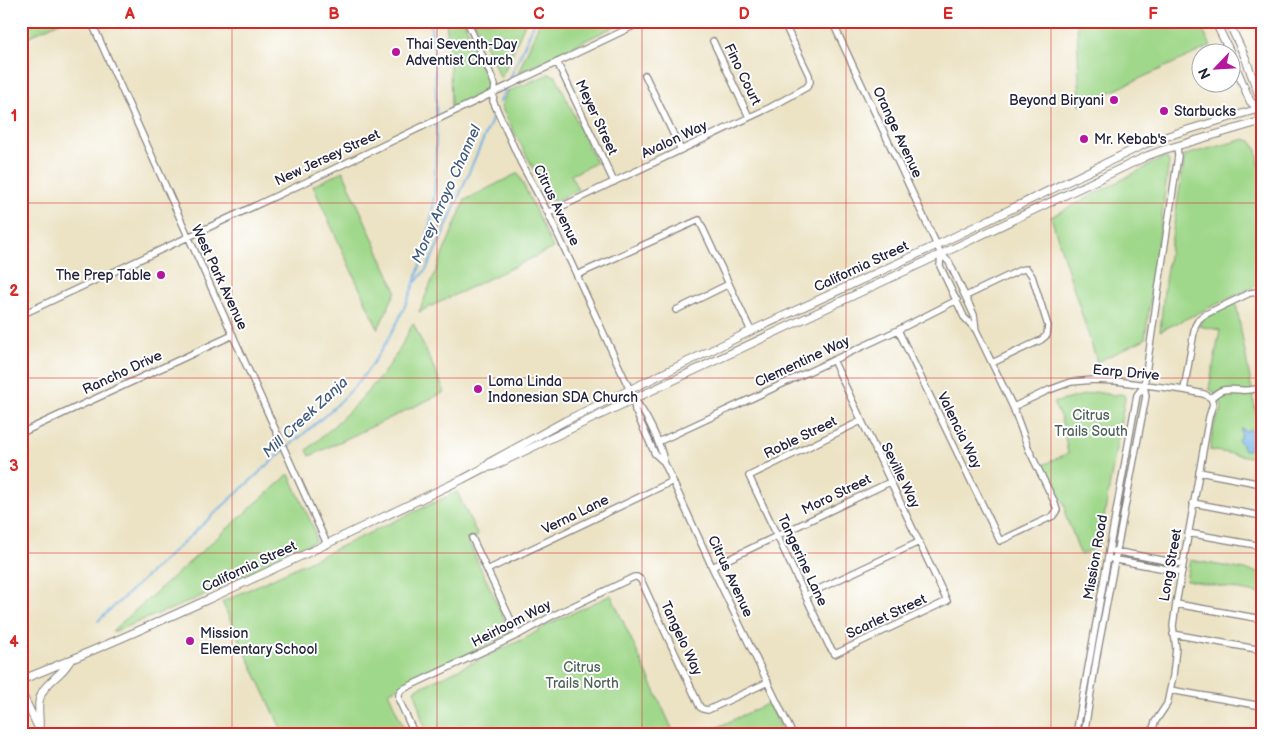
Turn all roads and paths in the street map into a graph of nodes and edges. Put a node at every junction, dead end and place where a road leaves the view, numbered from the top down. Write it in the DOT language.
graph roads {
  1 [pos="91,21"];
  2 [pos="467,21"];
  3 [pos="644,21"];
  4 [pos="783,21"];
  5 [pos="832,21"];
  6 [pos="1215,21"];
  7 [pos="1228,21"];
  8 [pos="713,41"];
  9 [pos="1225,42"];
  10 [pos="558,62"];
  11 [pos="645,75"];
  12 [pos="1240,77"];
  13 [pos="494,92"];
  14 [pos="1258,109"];
  15 [pos="749,117"];
  16 [pos="1262,121"];
  17 [pos="1177,146"];
  18 [pos="680,150"];
  19 [pos="1112,160"];
  20 [pos="1117,170"];
  21 [pos="614,182"];
  22 [pos="548,213"];
  23 [pos="188,238"];
  24 [pos="937,245"];
  25 [pos="941,254"];
  26 [pos="577,275"];
  27 [pos="729,284"];
  28 [pos="966,296"];
  29 [pos="956,300"];
  30 [pos="1262,302"];
  31 [pos="676,310"];
  32 [pos="21,315"];
  33 [pos="898,330"];
  34 [pos="976,330"];
  35 [pos="751,331"];
  36 [pos="233,335"];
  37 [pos="833,360"];
  38 [pos="992,363"];
  39 [pos="1144,386"];
  40 [pos="1262,388"];
  41 [pos="630,390"];
  42 [pos="1184,390"];
  43 [pos="1211,398"];
  44 [pos="634,399"];
  45 [pos="1013,407"];
  46 [pos="862,421"];
  47 [pos="21,433"];
  48 [pos="658,442"];
  49 [pos="664,462"];
  50 [pos="484,468"];
  51 [pos="1199,472"];
  52 [pos="749,476"];
  53 [pos="673,481"];
  54 [pos="890,482"];
  55 [pos="1262,484"];
  56 [pos="1193,504"];
  57 [pos="1057,510"];
  58 [pos="1262,516"];
  59 [pos="1188,533"];
  60 [pos="778,536"];
  61 [pos="472,538"];
  62 [pos="919,542"];
  63 [pos="326,544"];
  64 [pos="1262,546"];
  65 [pos="1108,550"];
  66 [pos="1116,552"];
  67 [pos="1107,558"];
  68 [pos="1153,558"];
  69 [pos="1115,560"];
  70 [pos="1183,564"];
  71 [pos="1152,566"];
  72 [pos="712,567"];
  73 [pos="487,570"];
  74 [pos="1182,572"];
  75 [pos="637,577"];
  76 [pos="806,595"];
  77 [pos="947,601"];
  78 [pos="1176,604"];
  79 [pos="1262,620"];
  80 [pos="1173,634"];
  81 [pos="518,635"];
  82 [pos="1262,650"];
  83 [pos="835,654"];
  84 [pos="71,660"];
  85 [pos="21,680"];
  86 [pos="768,682"];
  87 [pos="1170,690"];
  88 [pos="21,692"];
  89 [pos="1262,706"];
  90 [pos="41,732"];
  91 [pos="416,735"];
  92 [pos="793,735"];
  93 [pos="1076,735"];
  94 [pos="1084,735"];
  95 [pos="1151,735"];
  1 -- 23 [label="street, West Park Avenue"];
  2 -- 13 [label="street, Citrus Avenue"];
  3 -- 10 [label="street, New Jersey Street"];
  4 -- 15 [label="street, Avalon Way"];
  5 -- 24 [label="street, Orange Avenue"];
  6 -- 9 [label="main road"];
  7 -- 14 [label="main road"];
  8 -- 15 [label="street, Fino Court"];
  10 -- 13 [label="street, New Jersey Street"];
  10 -- 21 [label="street, Meyer Street"];
  11 -- 18 [label="street"];
  12 -- 14 [label="main road"];
  13 -- 22 [label="street, Citrus Avenue"];
  13 -- 23 [label="street, New Jersey Street"];
  14 -- 16 [label="main road"];
  14 -- 19 [label="main road, California Street"];
  15 -- 18 [label="street, Avalon Way"];
  16 -- 17 [label="main road, California Street"];
  17 -- 20 [label="main road, California Street"];
  17 -- 39 [label="street, Mission Road"];
  18 -- 21 [label="street, Avalon Way"];
  19 -- 20 [label="main road"];
  19 -- 24 [label="main road, California Street"];
  20 -- 25 [label="main road, California Street"];
  21 -- 22 [label="street, Avalon Way"];
  22 -- 26 [label="street, Citrus Avenue"];
  23 -- 32 [label="street, New Jersey Street"];
  23 -- 36 [label="street, West Park Avenue"];
  24 -- 25 [label="street, Orange Avenue"];
  24 -- 35 [label="main road, California Street"];
  25 -- 28 [label="street, Orange Avenue"];
  25 -- 29 [label="street, Orange Avenue"];
  25 -- 44 [label="main road, California Street"];
  26 -- 27 [label="street"];
  26 -- 41 [label="street, Citrus Avenue"];
  27 -- 31 [label="street"];
  27 -- 35 [label="street"];
  28 -- 34 [label="street, Orange Avenue"];
  28 -- 38 [label="street"];
  29 -- 33 [label="street, Clementine Way"];
  29 -- 34 [label="street, Orange Avenue"];
  30 -- 42 [label="street"];
  33 -- 37 [label="street, Clementine Way"];
  33 -- 57 [label="street, Valencia Way"];
  34 -- 38 [label="street, Orange Avenue"];
  35 -- 41 [label="main road, California Street"];
  36 -- 47 [label="street, Rancho Drive"];
  36 -- 63 [label="street, West Park Avenue"];
  37 -- 46 [label="street, Seville Way"];
  37 -- 48 [label="street, Clementine Way"];
  38 -- 45 [label="street, Orange Avenue"];
  39 -- 42 [label="street, Earp Drive"];
  39 -- 45 [label="street, Earp Drive"];
  39 -- 65 [label="street, Mission Road"];
  39 -- 66 [label="street, Mission Road"];
  40 -- 43 [label="street"];
  41 -- 44 [label="street, Citrus Avenue"];
  41 -- 50 [label="main road, California Street"];
  42 -- 43 [label="street, Earp Drive"];
  43 -- 51 [label="street, Long Street"];
  44 -- 48 [label="street, Citrus Avenue"];
  44 -- 49 [label="street, Citrus Avenue"];
  44 -- 50 [label="main road, California Street"];
  45 -- 57 [label="street, Orange Avenue"];
  46 -- 52 [label="street, Roble Street"];
  46 -- 54 [label="street, Seville Way"];
  48 -- 49 [label="street, Citrus Avenue"];
  49 -- 53 [label="street, Citrus Avenue"];
  50 -- 63 [label="main road, California Street"];
  51 -- 55 [label="street"];
  51 -- 56 [label="street, Long Street"];
  52 -- 60 [label="street, Tangerine Lane"];
  53 -- 72 [label="street, Citrus Avenue"];
  53 -- 73 [label="street, Verna Lane"];
  54 -- 60 [label="street, Moro Street"];
  54 -- 62 [label="street, Seville Way"];
  56 -- 58 [label="street"];
  56 -- 59 [label="street, Long Street"];
  59 -- 64 [label="street"];
  59 -- 70 [label="street, Long Street"];
  60 -- 72 [label="street, Moro Street"];
  60 -- 76 [label="street, Tangerine Lane"];
  61 -- 73 [label="street"];
  62 -- 76 [label="street"];
  62 -- 77 [label="street, Seville Way"];
  63 -- 84 [label="main road, California Street"];
  65 -- 66 [label="street"];
  65 -- 67 [label="street, Mission Road"];
  66 -- 68 [label="street"];
  66 -- 69 [label="street, Mission Road"];
  67 -- 69 [label="street"];
  67 -- 93 [label="street, Mission Road"];
  68 -- 70 [label="street"];
  68 -- 71 [label="street"];
  69 -- 71 [label="street"];
  69 -- 94 [label="street, Mission Road"];
  70 -- 74 [label="street, Long Street"];
  71 -- 74 [label="street"];
  72 -- 86 [label="street, Citrus Avenue"];
  73 -- 81 [label="street"];
  74 -- 78 [label="street, Long Street"];
  75 -- 81 [label="street, Heirloom Way"];
  75 -- 86 [label="street, Tangelo Way"];
  76 -- 83 [label="street, Tangerine Lane"];
  77 -- 83 [label="street, Scarlet Street"];
  78 -- 79 [label="street"];
  78 -- 80 [label="street, Long Street"];
  80 -- 82 [label="street"];
  80 -- 87 [label="street, Long Street"];
  81 -- 91 [label="street, Heirloom Way"];
  84 -- 85 [label="main road, California Street"];
  84 -- 90 [label="main road"];
  86 -- 92 [label="street, Citrus Avenue"];
  87 -- 89 [label="street"];
  87 -- 95 [label="street, Long Street"];
  88 -- 90 [label="main road"];
}
